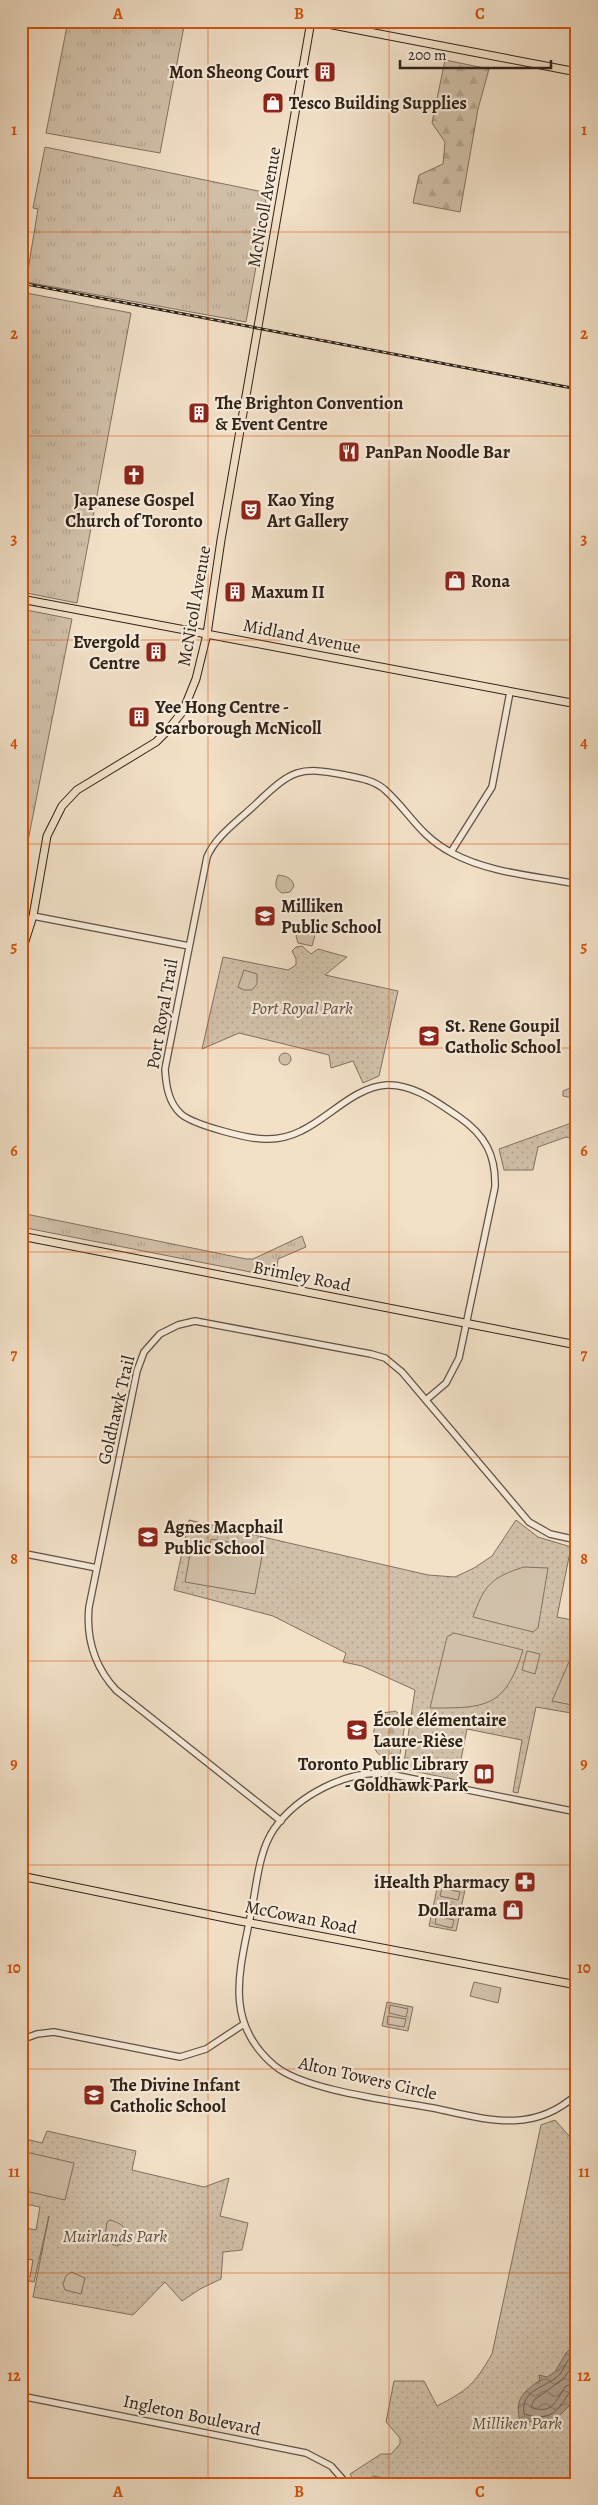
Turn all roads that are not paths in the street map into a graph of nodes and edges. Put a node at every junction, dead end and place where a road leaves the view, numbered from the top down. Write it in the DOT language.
graph roads {
  1 [pos="311,21"];
  2 [pos="577,72"];
  3 [pos="21,599"];
  4 [pos="207,634"];
  5 [pos="510,692"];
  6 [pos="577,704"];
  7 [pos="451,852"];
  8 [pos="577,884"];
  9 [pos="33,916"];
  10 [pos="189,946"];
  11 [pos="21,954"];
  12 [pos="21,1236"];
  13 [pos="466,1325"];
  14 [pos="577,1345"];
  15 [pos="426,1400"];
  16 [pos="577,1540"];
  17 [pos="21,1553"];
  18 [pos="97,1568"];
  19 [pos="577,1812"];
  20 [pos="281,1821"];
  21 [pos="21,1876"];
  22 [pos="249,1923"];
  23 [pos="577,1985"];
  24 [pos="244,2024"];
  25 [pos="21,2040"];
  26 [pos="577,2094"];
  27 [pos="21,2396"];
  28 [pos="348,2484"];
  1 -- 2 [label="main road"];
  1 -- 4 [label="main road, McNicoll Avenue"];
  3 -- 4 [label="main road, Midland Avenue"];
  4 -- 5 [label="main road, Midland Avenue"];
  4 -- 9 [label="main road, McNicoll Avenue"];
  5 -- 6 [label="main road, Midland Avenue"];
  5 -- 7 [label="street"];
  7 -- 8 [label="street, Port Royal Trail"];
  7 -- 10 [label="street, Port Royal Trail"];
  9 -- 10 [label="street"];
  9 -- 11 [label="main road, McNicoll Avenue"];
  10 -- 13 [label="street, Port Royal Trail"];
  12 -- 13 [label="main road, Brimley Road"];
  13 -- 14 [label="main road, Brimley Road"];
  13 -- 15 [label="street, Port Royal Trail"];
  15 -- 16 [label="street, Goldhawk Trail"];
  15 -- 18 [label="street, Goldhawk Trail"];
  17 -- 18 [label="street"];
  18 -- 20 [label="street, Goldhawk Trail"];
  19 -- 20 [label="street, Alton Towers Circle"];
  20 -- 22 [label="street, Alton Towers Circle"];
  21 -- 22 [label="main road, McCowan Road"];
  22 -- 23 [label="main road, McCowan Road"];
  22 -- 24 [label="street, Alton Towers Circle"];
  24 -- 25 [label="street"];
  24 -- 26 [label="street, Alton Towers Circle"];
  27 -- 28 [label="street, Ingleton Boulevard"];
}
